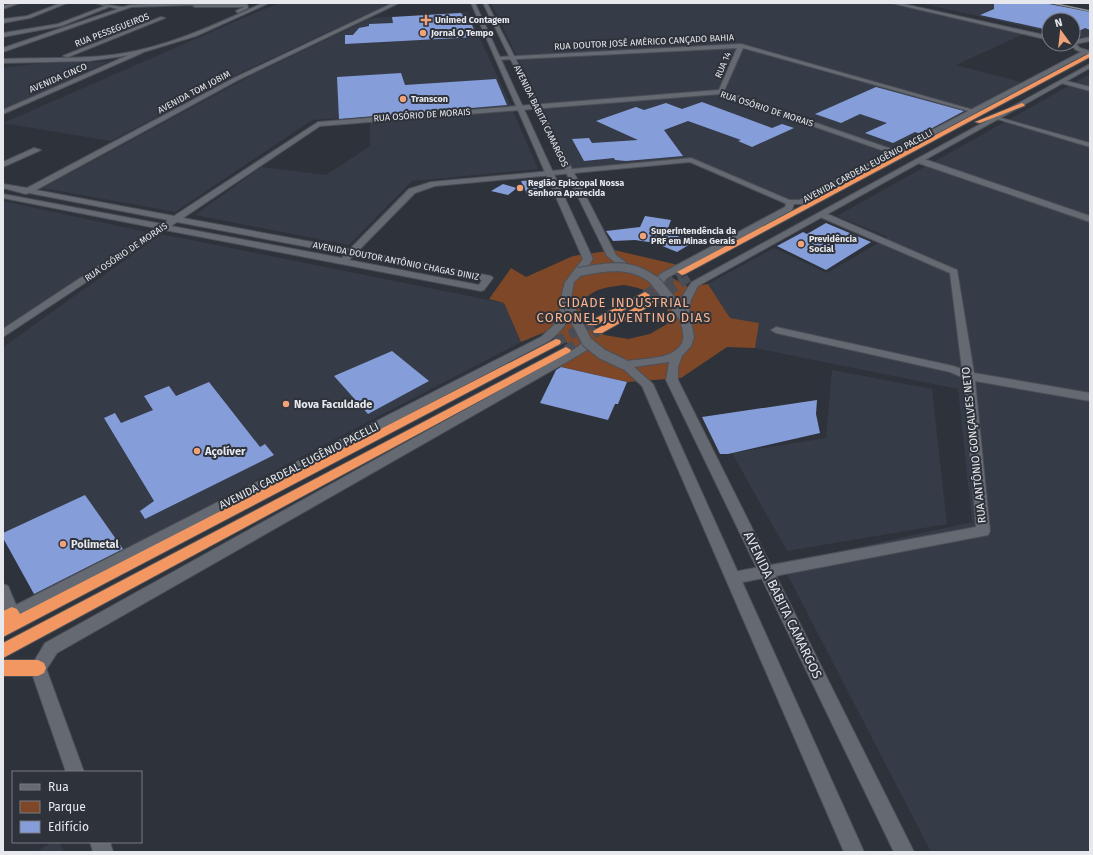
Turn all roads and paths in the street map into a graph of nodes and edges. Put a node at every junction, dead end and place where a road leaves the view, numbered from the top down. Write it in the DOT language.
graph roads {
  1 [pos="18,3"];
  2 [pos="65,3"];
  3 [pos="97,3"];
  4 [pos="113,3"];
  5 [pos="144,3"];
  6 [pos="152,3"];
  7 [pos="202,3"];
  8 [pos="250,3"];
  9 [pos="254,3"];
  10 [pos="267,3"];
  11 [pos="397,3"];
  12 [pos="473,3"];
  13 [pos="485,3"];
  14 [pos="893,3"];
  15 [pos="910,3"];
  16 [pos="237,4"];
  17 [pos="163,5"];
  18 [pos="123,6"];
  19 [pos="138,6"];
  20 [pos="107,7"];
  21 [pos="130,7"];
  22 [pos="3,8"];
  23 [pos="117,14"];
  24 [pos="959,14"];
  25 [pos="102,16"];
  26 [pos="952,16"];
  27 [pos="163,18"];
  28 [pos="968,18"];
  29 [pos="3,21"];
  30 [pos="1041,32"];
  31 [pos="3,35"];
  32 [pos="1041,36"];
  33 [pos="1082,40"];
  34 [pos="1090,40"];
  35 [pos="741,46"];
  36 [pos="19,50"];
  37 [pos="1088,53"];
  38 [pos="4,55"];
  39 [pos="16,56"];
  40 [pos="66,56"];
  41 [pos="512,58"];
  42 [pos="119,59"];
  43 [pos="498,59"];
  44 [pos="1090,61"];
  45 [pos="1090,66"];
  46 [pos="1063,82"];
  47 [pos="1090,89"];
  48 [pos="1030,90"];
  49 [pos="721,92"];
  50 [pos="1000,103"];
  51 [pos="1022,105"];
  52 [pos="536,106"];
  53 [pos="520,108"];
  54 [pos="974,111"];
  55 [pos="3,112"];
  56 [pos="999,118"];
  57 [pos="977,122"];
  58 [pos="1090,145"];
  59 [pos="37,150"];
  60 [pos="896,152"];
  61 [pos="921,161"];
  62 [pos="3,165"];
  63 [pos="568,171"];
  64 [pos="550,173"];
  65 [pos="3,186"];
  66 [pos="28,191"];
  67 [pos="3,196"];
  68 [pos="13,198"];
  69 [pos="790,202"];
  70 [pos="3,204"];
  71 [pos="823,215"];
  72 [pos="176,218"];
  73 [pos="1090,219"];
  74 [pos="163,227"];
  75 [pos="351,253"];
  76 [pos="342,262"];
  77 [pos="625,266"];
  78 [pos="579,272"];
  79 [pos="682,272"];
  80 [pos="689,278"];
  81 [pos="658,284"];
  82 [pos="567,303"];
  83 [pos="684,317"];
  84 [pos="592,323"];
  85 [pos="776,330"];
  86 [pos="598,332"];
  87 [pos="3,334"];
  88 [pos="587,342"];
  89 [pos="677,356"];
  90 [pos="623,364"];
  91 [pos="968,376"];
  92 [pos="1090,397"];
  93 [pos="767,572"];
  94 [pos="733,578"];
  95 [pos="3,590"];
  96 [pos="8,616"];
  97 [pos="3,630"];
  98 [pos="3,651"];
  99 [pos="3,668"];
  100 [pos="38,668"];
  101 [pos="75,771"];
  102 [pos="854,852"];
  103 [pos="904,852"];
  1 -- 22 [label="street"];
  2 -- 29 [label="street"];
  3 -- 20 [label="street"];
  4 -- 18 [label="street"];
  5 -- 19 [label="street"];
  6 -- 17 [label="street"];
  7 -- 17 [label="street"];
  8 -- 9 [label="street"];
  8 -- 10 [label="street"];
  8 -- 16 [label="street"];
  10 -- 42 [label="street, AVENIDA CINCO"];
  11 -- 66 [label="street, AVENIDA TOM JOBIM"];
  12 -- 43 [label="street, AVENIDA BABITA CAMARGOS"];
  13 -- 41 [label="street, AVENIDA BABITA CAMARGOS"];
  14 -- 26 [label="street"];
  15 -- 24 [label="street"];
  16 -- 19 [label="street"];
  16 -- 40 [label="street"];
  17 -- 19 [label="street"];
  18 -- 20 [label="street"];
  18 -- 21 [label="street"];
  18 -- 25 [label="street"];
  19 -- 21 [label="street"];
  19 -- 23 [label="street"];
  20 -- 25 [label="street"];
  20 -- 31 [label="street"];
  21 -- 23 [label="street"];
  23 -- 36 [label="street"];
  24 -- 26 [label="street"];
  24 -- 28 [label="street"];
  25 -- 38 [label="street"];
  26 -- 28 [label="street"];
  27 -- 40 [label="street, RUA PESSEGUEIROS"];
  28 -- 30 [label="street"];
  28 -- 32 [label="street"];
  33 -- 34 [label="street"];
  35 -- 41 [label="street, RUA DOUTOR JOSÉ AMÉRICO CANÇADO BAHIA"];
  35 -- 49 [label="street, RUA 14"];
  35 -- 54 [label="street, RUA DOUTOR JOSÉ AMÉRICO CANÇADO BAHIA"];
  36 -- 38 [label="street"];
  36 -- 39 [label="street"];
  37 -- 48 [label="highway, AVENIDA CARDEAL EUGÊNIO PACELLI"];
  37 -- 54 [label="street, AVENIDA CARDEAL EUGÊNIO PACELLI"];
  38 -- 39 [label="street"];
  38 -- 42 [label="street"];
  39 -- 40 [label="street"];
  41 -- 43 [label="street, RUA DOUTOR JOSÉ AMÉRICO CANÇADO BAHIA"];
  41 -- 52 [label="street, AVENIDA BABITA CAMARGOS"];
  42 -- 55 [label="street, AVENIDA CINCO"];
  43 -- 53 [label="street, AVENIDA BABITA CAMARGOS"];
  44 -- 48 [label="highway, AVENIDA CARDEAL EUGÊNIO PACELLI"];
  45 -- 46 [label="street, AVENIDA CARDEAL EUGÊNIO PACELLI"];
  46 -- 47 [label="street"];
  46 -- 51 [label="street, AVENIDA CARDEAL EUGÊNIO PACELLI"];
  48 -- 50 [label="highway, AVENIDA CARDEAL EUGÊNIO PACELLI"];
  48 -- 57 [label="highway, AVENIDA CARDEAL EUGÊNIO PACELLI"];
  49 -- 52 [label="street, RUA OSÓRIO DE MORAIS"];
  49 -- 60 [label="street, RUA OSÓRIO DE MORAIS"];
  50 -- 54 [label="highway"];
  50 -- 79 [label="highway, AVENIDA CARDEAL EUGÊNIO PACELLI"];
  51 -- 56 [label="street, AVENIDA CARDEAL EUGÊNIO PACELLI"];
  51 -- 57 [label="highway"];
  52 -- 53 [label="street, RUA OSÓRIO DE MORAIS"];
  52 -- 63 [label="street, AVENIDA BABITA CAMARGOS"];
  53 -- 64 [label="street, AVENIDA BABITA CAMARGOS"];
  53 -- 72 [label="street, RUA OSÓRIO DE MORAIS"];
  54 -- 60 [label="street, AVENIDA CARDEAL EUGÊNIO PACELLI"];
  56 -- 58 [label="street"];
  56 -- 61 [label="street, AVENIDA CARDEAL EUGÊNIO PACELLI"];
  57 -- 80 [label="highway, AVENIDA CARDEAL EUGÊNIO PACELLI"];
  59 -- 62 [label="street"];
  60 -- 69 [label="street, AVENIDA CARDEAL EUGÊNIO PACELLI"];
  61 -- 71 [label="street, AVENIDA CARDEAL EUGÊNIO PACELLI"];
  61 -- 73 [label="street"];
  63 -- 64 [label="street"];
  63 -- 69 [label="street"];
  63 -- 77 [label="street, AVENIDA BABITA CAMARGOS"];
  64 -- 75 [label="street"];
  64 -- 78 [label="street, AVENIDA BABITA CAMARGOS"];
  65 -- 66 [label="street, AVENIDA DOUTOR ANTÔNIO CHAGAS DINIZ"];
  66 -- 68 [label="street, AVENIDA TOM JOBIM"];
  66 -- 72 [label="street, AVENIDA DOUTOR ANTÔNIO CHAGAS DINIZ"];
  67 -- 68 [label="street, AVENIDA DOUTOR ANTÔNIO CHAGAS DINIZ"];
  68 -- 70 [label="street, AVENIDA TOM JOBIM"];
  68 -- 74 [label="street, AVENIDA DOUTOR ANTÔNIO CHAGAS DINIZ"];
  69 -- 81 [label="street, AVENIDA CARDEAL EUGÊNIO PACELLI"];
  71 -- 83 [label="street, AVENIDA CARDEAL EUGÊNIO PACELLI"];
  71 -- 91 [label="street, RUA ANTÔNIO GONÇALVES NETO"];
  72 -- 74 [label="street, RUA OSÓRIO DE MORAIS"];
  72 -- 75 [label="street, AVENIDA DOUTOR ANTÔNIO CHAGAS DINIZ"];
  74 -- 76 [label="street, AVENIDA DOUTOR ANTÔNIO CHAGAS DINIZ"];
  74 -- 87 [label="street, RUA OSÓRIO DE MORAIS"];
  75 -- 76 [label="street"];
  75 -- 76 [label="street, AVENIDA DOUTOR ANTÔNIO CHAGAS DINIZ"];
  77 -- 78 [label="street, bridge"];
  77 -- 81 [label="street, bridge"];
  78 -- 82 [label="street"];
  81 -- 83 [label="street, bridge"];
  82 -- 88 [label="street, bridge"];
  82 -- 96 [label="street, AVENIDA CARDEAL EUGÊNIO PACELLI"];
  83 -- 89 [label="street"];
  84 -- 86 [label="highway"];
  85 -- 91 [label="street"];
  88 -- 90 [label="street, bridge"];
  88 -- 100 [label="street"];
  89 -- 90 [label="street"];
  89 -- 93 [label="street, AVENIDA BABITA CAMARGOS"];
  90 -- 94 [label="street"];
  91 -- 92 [label="street"];
  91 -- 93 [label="street, RUA ANTÔNIO GONÇALVES NETO"];
  93 -- 94 [label="street, RUA ANTÔNIO GONÇALVES NETO"];
  93 -- 103 [label="street, AVENIDA BABITA CAMARGOS"];
  94 -- 102 [label="street"];
  95 -- 96 [label="street"];
  97 -- 98 [label="highway, AVENIDA CARDEAL EUGÊNIO PACELLI"];
  99 -- 100 [label="highway"];
  100 -- 101 [label="street"];
}
